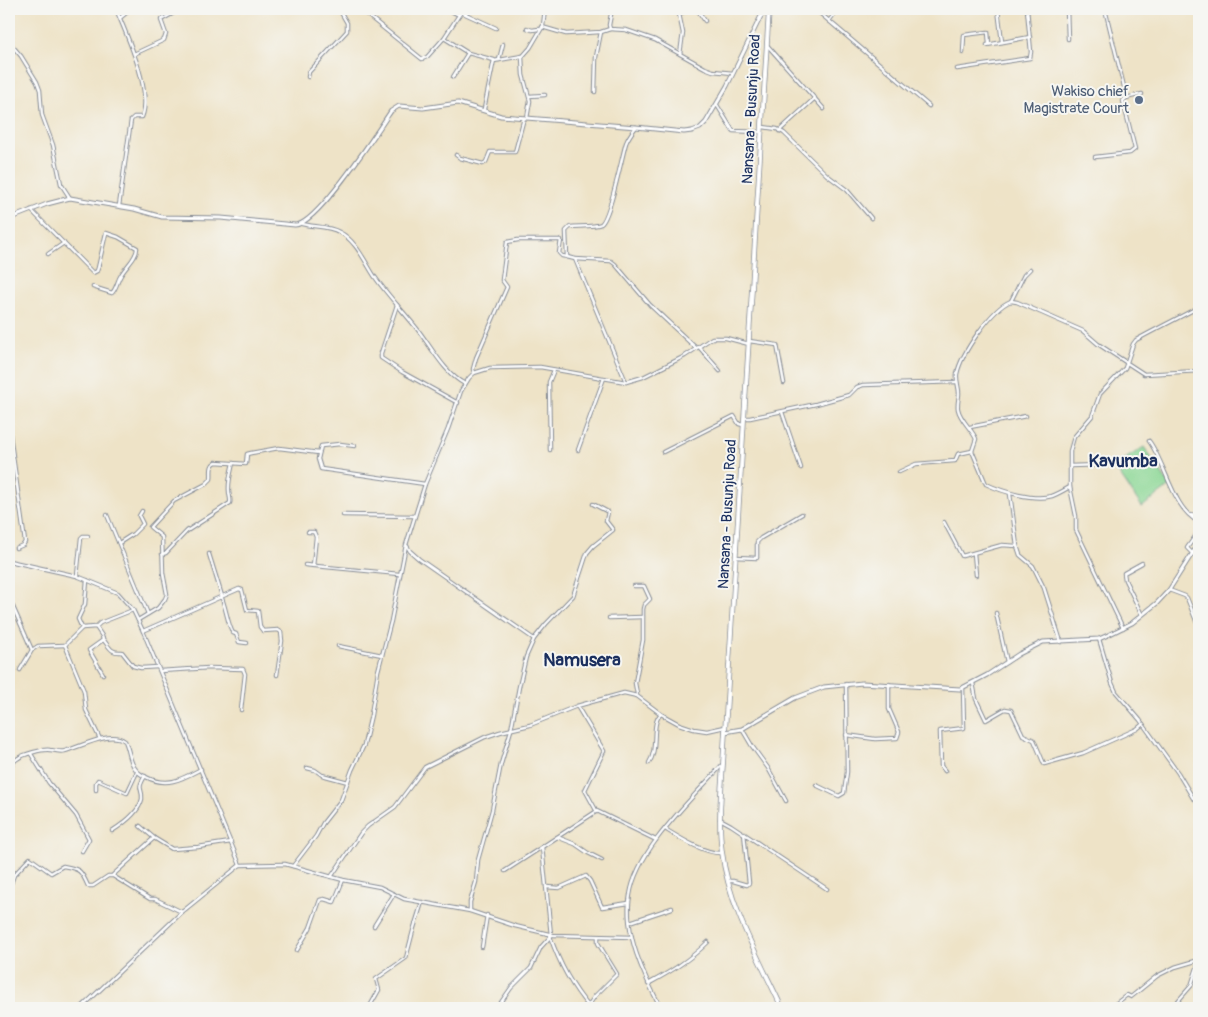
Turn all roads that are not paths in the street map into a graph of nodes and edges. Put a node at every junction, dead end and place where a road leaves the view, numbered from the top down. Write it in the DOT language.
graph roads {
  1 [pos="116,9"];
  2 [pos="131,9"];
  3 [pos="181,9"];
  4 [pos="339,9"];
  5 [pos="447,9"];
  6 [pos="463,9"];
  7 [pos="545,9"];
  8 [pos="612,9"];
  9 [pos="691,9"];
  10 [pos="697,9"];
  11 [pos="815,9"];
  12 [pos="838,9"];
  13 [pos="998,9"];
  14 [pos="1027,9"];
  15 [pos="1067,9"];
  16 [pos="1105,9"];
  17 [pos="769,10"];
  18 [pos="366,14"];
  19 [pos="460,14"];
  20 [pos="120,18"];
  21 [pos="704,21"];
  22 [pos="829,21"];
  23 [pos="496,28"];
  24 [pos="527,28"];
  25 [pos="541,28"];
  26 [pos="610,29"];
  27 [pos="601,32"];
  28 [pos="1030,36"];
  29 [pos="444,38"];
  30 [pos="1068,39"];
  31 [pos="9,42"];
  32 [pos="1002,42"];
  33 [pos="502,44"];
  34 [pos="766,44"];
  35 [pos="468,53"];
  36 [pos="963,53"];
  37 [pos="134,54"];
  38 [pos="680,54"];
  39 [pos="522,56"];
  40 [pos="499,60"];
  41 [pos="494,61"];
  42 [pos="958,69"];
  43 [pos="734,73"];
  44 [pos="308,76"];
  45 [pos="453,77"];
  46 [pos="595,92"];
  47 [pos="1142,94"];
  48 [pos="545,95"];
  49 [pos="529,96"];
  50 [pos="814,98"];
  51 [pos="1126,98"];
  52 [pos="717,105"];
  53 [pos="929,106"];
  54 [pos="824,109"];
  55 [pos="484,110"];
  56 [pos="526,118"];
  57 [pos="761,126"];
  58 [pos="636,127"];
  59 [pos="779,131"];
  60 [pos="761,132"];
  61 [pos="456,155"];
  62 [pos="1095,157"];
  63 [pos="70,198"];
  64 [pos="119,206"];
  65 [pos="31,210"];
  66 [pos="871,218"];
  67 [pos="9,220"];
  68 [pos="302,224"];
  69 [pos="64,243"];
  70 [pos="48,254"];
  71 [pos="568,258"];
  72 [pos="575,259"];
  73 [pos="1030,269"];
  74 [pos="93,287"];
  75 [pos="1011,301"];
  76 [pos="397,305"];
  77 [pos="1199,307"];
  78 [pos="749,342"];
  79 [pos="697,347"];
  80 [pos="1126,362"];
  81 [pos="554,370"];
  82 [pos="720,371"];
  83 [pos="1199,371"];
  84 [pos="474,373"];
  85 [pos="604,378"];
  86 [pos="626,382"];
  87 [pos="784,382"];
  88 [pos="957,382"];
  89 [pos="465,384"];
  90 [pos="458,403"];
  91 [pos="782,412"];
  92 [pos="1026,416"];
  93 [pos="743,418"];
  94 [pos="743,425"];
  95 [pos="9,428"];
  96 [pos="970,428"];
  97 [pos="1149,441"];
  98 [pos="355,446"];
  99 [pos="550,450"];
  100 [pos="578,450"];
  101 [pos="972,451"];
  102 [pos="662,452"];
  103 [pos="319,453"];
  104 [pos="233,463"];
  105 [pos="1100,465"];
  106 [pos="1070,466"];
  107 [pos="801,468"];
  108 [pos="899,472"];
  109 [pos="425,484"];
  110 [pos="1070,487"];
  111 [pos="1010,494"];
  112 [pos="593,504"];
  113 [pos="142,511"];
  114 [pos="1187,513"];
  115 [pos="802,514"];
  116 [pos="107,515"];
  117 [pos="343,515"];
  118 [pos="415,516"];
  119 [pos="1199,518"];
  120 [pos="944,522"];
  121 [pos="1199,522"];
  122 [pos="143,524"];
  123 [pos="150,527"];
  124 [pos="1199,531"];
  125 [pos="308,532"];
  126 [pos="88,536"];
  127 [pos="118,543"];
  128 [pos="1199,543"];
  129 [pos="406,545"];
  130 [pos="1016,546"];
  131 [pos="16,548"];
  132 [pos="974,553"];
  133 [pos="162,554"];
  134 [pos="209,554"];
  135 [pos="1193,554"];
  136 [pos="735,557"];
  137 [pos="9,561"];
  138 [pos="1142,563"];
  139 [pos="305,566"];
  140 [pos="314,566"];
  141 [pos="399,574"];
  142 [pos="976,575"];
  143 [pos="77,576"];
  144 [pos="87,580"];
  145 [pos="634,586"];
  146 [pos="1169,590"];
  147 [pos="222,596"];
  148 [pos="9,598"];
  149 [pos="133,610"];
  150 [pos="996,613"];
  151 [pos="148,614"];
  152 [pos="1142,615"];
  153 [pos="643,617"];
  154 [pos="609,618"];
  155 [pos="138,620"];
  156 [pos="96,627"];
  157 [pos="82,628"];
  158 [pos="1123,628"];
  159 [pos="1199,628"];
  160 [pos="143,631"];
  161 [pos="103,638"];
  162 [pos="534,639"];
  163 [pos="1099,639"];
  164 [pos="247,642"];
  165 [pos="1061,642"];
  166 [pos="65,645"];
  167 [pos="338,646"];
  168 [pos="32,650"];
  169 [pos="382,655"];
  170 [pos="1007,662"];
  171 [pos="158,667"];
  172 [pos="20,670"];
  173 [pos="160,671"];
  174 [pos="103,674"];
  175 [pos="277,676"];
  176 [pos="973,683"];
  177 [pos="846,684"];
  178 [pos="889,684"];
  179 [pos="963,688"];
  180 [pos="637,696"];
  181 [pos="578,706"];
  182 [pos="241,710"];
  183 [pos="661,714"];
  184 [pos="1143,724"];
  185 [pos="725,729"];
  186 [pos="742,729"];
  187 [pos="510,730"];
  188 [pos="846,735"];
  189 [pos="100,739"];
  190 [pos="31,754"];
  191 [pos="649,763"];
  192 [pos="723,764"];
  193 [pos="9,767"];
  194 [pos="307,768"];
  195 [pos="201,769"];
  196 [pos="945,771"];
  197 [pos="138,772"];
  198 [pos="145,776"];
  199 [pos="348,782"];
  200 [pos="816,785"];
  201 [pos="96,790"];
  202 [pos="786,801"];
  203 [pos="1199,802"];
  204 [pos="596,812"];
  205 [pos="720,819"];
  206 [pos="140,826"];
  207 [pos="665,829"];
  208 [pos="112,831"];
  209 [pos="744,833"];
  210 [pos="557,836"];
  211 [pos="154,838"];
  212 [pos="656,840"];
  213 [pos="231,842"];
  214 [pos="542,847"];
  215 [pos="82,852"];
  216 [pos="722,853"];
  217 [pos="602,860"];
  218 [pos="240,865"];
  219 [pos="294,866"];
  220 [pos="505,872"];
  221 [pos="113,876"];
  222 [pos="331,877"];
  223 [pos="343,880"];
  224 [pos="728,881"];
  225 [pos="546,887"];
  226 [pos="9,889"];
  227 [pos="826,889"];
  228 [pos="394,894"];
  229 [pos="422,902"];
  230 [pos="629,904"];
  231 [pos="672,908"];
  232 [pos="470,910"];
  233 [pos="182,912"];
  234 [pos="487,915"];
  235 [pos="630,922"];
  236 [pos="374,926"];
  237 [pos="551,935"];
  238 [pos="632,936"];
  239 [pos="598,937"];
  240 [pos="708,942"];
  241 [pos="482,947"];
  242 [pos="298,950"];
  243 [pos="1199,961"];
  244 [pos="648,984"];
  245 [pos="370,1006"];
  246 [pos="589,1007"];
  247 [pos="81,1008"];
  248 [pos="497,1008"];
  249 [pos="661,1008"];
  250 [pos="782,1008"];
  251 [pos="1110,1008"];
  252 [pos="1175,1008"];
  1 -- 20 [label="street"];
  2 -- 20 [label="street"];
  3 -- 37 [label="street"];
  4 -- 44 [label="street"];
  5 -- 19 [label="street"];
  6 -- 19 [label="street"];
  7 -- 25 [label="street"];
  8 -- 26 [label="street"];
  9 -- 38 [label="street"];
  10 -- 21 [label="street"];
  11 -- 22 [label="street"];
  12 -- 22 [label="street"];
  13 -- 32 [label="street"];
  14 -- 28 [label="street"];
  15 -- 30 [label="street"];
  16 -- 51 [label="street"];
  17 -- 34 [label="main road, Nansana - Busunju Road"];
  17 -- 43 [label="street"];
  18 -- 29 [label="street"];
  19 -- 23 [label="street"];
  19 -- 29 [label="street"];
  20 -- 37 [label="street"];
  22 -- 53 [label="street"];
  24 -- 25 [label="street"];
  25 -- 27 [label="street"];
  25 -- 39 [label="street"];
  26 -- 27 [label="street"];
  26 -- 38 [label="street"];
  27 -- 46 [label="street"];
  28 -- 32 [label="street"];
  28 -- 42 [label="street"];
  29 -- 35 [label="street"];
  31 -- 63 [label="street"];
  32 -- 36 [label="street"];
  33 -- 40 [label="street"];
  34 -- 50 [label="street"];
  34 -- 57 [label="main road, Nansana - Busunju Road"];
  35 -- 41 [label="street"];
  35 -- 45 [label="street"];
  37 -- 64 [label="street"];
  38 -- 43 [label="street"];
  39 -- 40 [label="street"];
  39 -- 49 [label="street"];
  40 -- 41 [label="street"];
  41 -- 55 [label="street"];
  43 -- 52 [label="street"];
  47 -- 51 [label="street"];
  48 -- 49 [label="street"];
  49 -- 56 [label="street"];
  50 -- 54 [label="street"];
  50 -- 59 [label="street"];
  51 -- 62 [label="street"];
  52 -- 58 [label="street"];
  52 -- 60 [label="street"];
  55 -- 56 [label="street"];
  55 -- 68 [label="street"];
  56 -- 58 [label="street"];
  56 -- 61 [label="street"];
  57 -- 59 [label="street"];
  57 -- 60 [label="main road, Nansana - Busunju Road"];
  58 -- 71 [label="street"];
  59 -- 66 [label="street"];
  60 -- 78 [label="main road, Nansana - Busunju Road"];
  63 -- 64 [label="street"];
  63 -- 65 [label="street"];
  64 -- 68 [label="street"];
  65 -- 67 [label="street"];
  65 -- 69 [label="street"];
  68 -- 76 [label="street"];
  69 -- 70 [label="street"];
  69 -- 74 [label="street"];
  71 -- 72 [label="street"];
  71 -- 84 [label="street"];
  72 -- 79 [label="street"];
  72 -- 86 [label="street"];
  73 -- 75 [label="street"];
  75 -- 80 [label="street"];
  75 -- 88 [label="street"];
  76 -- 89 [label="street"];
  76 -- 90 [label="street"];
  77 -- 80 [label="street"];
  78 -- 79 [label="street"];
  78 -- 87 [label="street"];
  78 -- 93 [label="main road, Nansana - Busunju Road"];
  79 -- 82 [label="street"];
  79 -- 86 [label="street"];
  80 -- 83 [label="street"];
  80 -- 106 [label="street"];
  81 -- 84 [label="street"];
  81 -- 85 [label="street"];
  81 -- 99 [label="street"];
  84 -- 89 [label="street"];
  85 -- 86 [label="street"];
  85 -- 100 [label="street"];
  88 -- 91 [label="street"];
  88 -- 96 [label="street"];
  89 -- 90 [label="street"];
  90 -- 109 [label="street"];
  91 -- 93 [label="street"];
  91 -- 107 [label="street"];
  92 -- 96 [label="street"];
  93 -- 94 [label="main road, Nansana - Busunju Road"];
  94 -- 102 [label="street"];
  94 -- 136 [label="main road, Nansana - Busunju Road"];
  95 -- 131 [label="street"];
  96 -- 101 [label="street"];
  97 -- 114 [label="street"];
  98 -- 103 [label="street"];
  101 -- 108 [label="street"];
  101 -- 111 [label="street"];
  103 -- 104 [label="street"];
  103 -- 109 [label="street"];
  104 -- 123 [label="street"];
  104 -- 133 [label="street"];
  105 -- 106 [label="street"];
  106 -- 110 [label="street"];
  109 -- 118 [label="street"];
  110 -- 111 [label="street"];
  110 -- 158 [label="street"];
  111 -- 130 [label="street"];
  112 -- 162 [label="street"];
  113 -- 122 [label="street"];
  114 -- 119 [label="street"];
  114 -- 121 [label="street"];
  115 -- 136 [label="street"];
  116 -- 127 [label="street"];
  117 -- 118 [label="street"];
  118 -- 129 [label="street"];
  120 -- 132 [label="street"];
  122 -- 123 [label="street"];
  122 -- 127 [label="street"];
  123 -- 133 [label="street"];
  124 -- 135 [label="street"];
  125 -- 140 [label="street"];
  126 -- 143 [label="street"];
  127 -- 151 [label="street"];
  128 -- 135 [label="street"];
  129 -- 141 [label="street"];
  129 -- 162 [label="street"];
  130 -- 132 [label="street"];
  130 -- 165 [label="street"];
  132 -- 142 [label="street"];
  133 -- 151 [label="street"];
  134 -- 147 [label="street"];
  135 -- 146 [label="street"];
  136 -- 185 [label="main road, Nansana - Busunju Road"];
  137 -- 143 [label="street"];
  138 -- 152 [label="street"];
  139 -- 140 [label="street"];
  140 -- 141 [label="street"];
  141 -- 169 [label="street"];
  143 -- 144 [label="street"];
  144 -- 149 [label="street"];
  144 -- 157 [label="street"];
  145 -- 153 [label="street"];
  146 -- 152 [label="street"];
  146 -- 159 [label="street"];
  147 -- 160 [label="street"];
  147 -- 164 [label="street"];
  147 -- 175 [label="street"];
  148 -- 168 [label="street"];
  149 -- 155 [label="street"];
  149 -- 156 [label="street"];
  150 -- 170 [label="street"];
  151 -- 155 [label="street"];
  152 -- 158 [label="street"];
  153 -- 154 [label="street"];
  153 -- 180 [label="street"];
  155 -- 160 [label="street"];
  156 -- 157 [label="street"];
  156 -- 161 [label="street"];
  157 -- 166 [label="street"];
  158 -- 163 [label="street"];
  160 -- 171 [label="street"];
  161 -- 171 [label="street"];
  161 -- 174 [label="street"];
  162 -- 187 [label="street"];
  163 -- 165 [label="street"];
  163 -- 184 [label="street"];
  165 -- 170 [label="street"];
  166 -- 168 [label="street"];
  166 -- 189 [label="street"];
  167 -- 169 [label="street"];
  168 -- 172 [label="street"];
  169 -- 199 [label="street"];
  170 -- 176 [label="street"];
  171 -- 173 [label="street"];
  173 -- 182 [label="street"];
  173 -- 195 [label="street"];
  176 -- 179 [label="street"];
  176 -- 184 [label="street"];
  177 -- 178 [label="street"];
  177 -- 186 [label="street"];
  177 -- 188 [label="street"];
  178 -- 179 [label="street"];
  178 -- 188 [label="street"];
  179 -- 196 [label="street"];
  180 -- 181 [label="street"];
  180 -- 183 [label="street"];
  181 -- 187 [label="street"];
  181 -- 204 [label="street"];
  183 -- 185 [label="street"];
  183 -- 191 [label="street"];
  184 -- 203 [label="street"];
  185 -- 186 [label="street"];
  185 -- 192 [label="main road, Nansana - Busunju Road"];
  186 -- 202 [label="street"];
  187 -- 222 [label="street"];
  187 -- 232 [label="street"];
  188 -- 200 [label="street"];
  189 -- 190 [label="street"];
  189 -- 197 [label="street"];
  190 -- 193 [label="street"];
  190 -- 215 [label="street"];
  192 -- 205 [label="main road, Nansana - Busunju Road"];
  192 -- 207 [label="street"];
  194 -- 199 [label="street"];
  195 -- 198 [label="street"];
  195 -- 213 [label="street"];
  197 -- 198 [label="street"];
  197 -- 201 [label="street"];
  198 -- 208 [label="street"];
  199 -- 219 [label="street"];
  204 -- 210 [label="street"];
  204 -- 212 [label="street"];
  205 -- 209 [label="street"];
  205 -- 216 [label="main road, Nansana - Busunju Road"];
  206 -- 211 [label="street"];
  207 -- 212 [label="street"];
  207 -- 216 [label="street"];
  209 -- 224 [label="street"];
  209 -- 227 [label="street"];
  210 -- 214 [label="street"];
  210 -- 217 [label="street"];
  211 -- 213 [label="street"];
  211 -- 221 [label="street"];
  212 -- 230 [label="street"];
  213 -- 218 [label="street"];
  214 -- 220 [label="street"];
  214 -- 225 [label="street"];
  216 -- 224 [label="main road, Nansana - Busunju Road"];
  218 -- 219 [label="street"];
  218 -- 233 [label="street"];
  219 -- 222 [label="street"];
  221 -- 226 [label="street"];
  221 -- 233 [label="street"];
  222 -- 223 [label="street"];
  223 -- 228 [label="street"];
  223 -- 242 [label="street"];
  224 -- 250 [label="main road, Nansana - Busunju Road"];
  225 -- 230 [label="street"];
  225 -- 237 [label="street"];
  228 -- 229 [label="street"];
  228 -- 236 [label="street"];
  229 -- 232 [label="street"];
  229 -- 245 [label="street"];
  230 -- 235 [label="street"];
  231 -- 235 [label="street"];
  232 -- 234 [label="street"];
  233 -- 247 [label="street"];
  234 -- 237 [label="street"];
  234 -- 241 [label="street"];
  235 -- 238 [label="street"];
  237 -- 239 [label="street"];
  237 -- 246 [label="street"];
  237 -- 248 [label="street"];
  238 -- 239 [label="street"];
  238 -- 244 [label="street"];
  239 -- 246 [label="street"];
  240 -- 244 [label="street"];
  243 -- 251 [label="street"];
  243 -- 252 [label="street"];
  244 -- 249 [label="street"];
}
